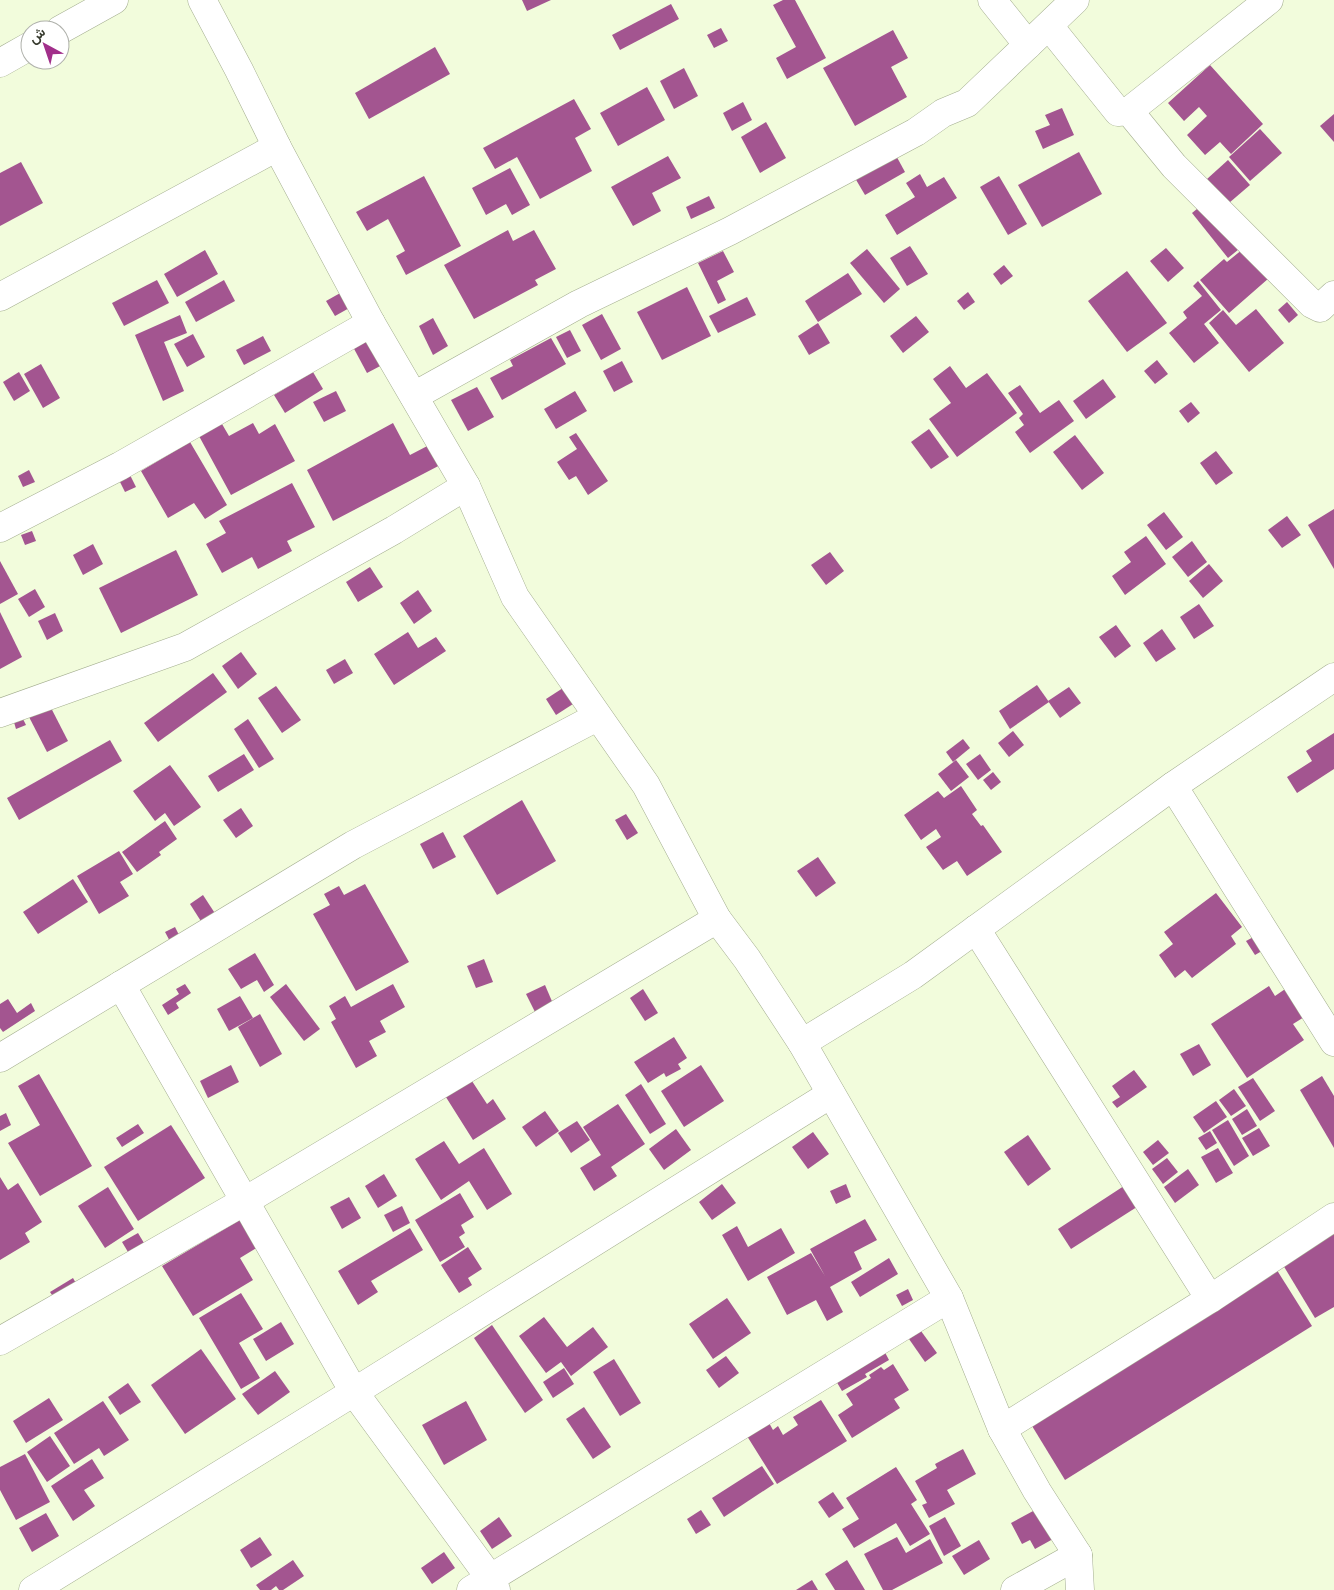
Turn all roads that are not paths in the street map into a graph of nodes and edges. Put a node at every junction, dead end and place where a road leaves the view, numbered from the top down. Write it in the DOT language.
graph roads {
  1 [pos="114,0"];
  2 [pos="202,0"];
  3 [pos="992,0"];
  4 [pos="1075,0"];
  5 [pos="1269,0"];
  6 [pos="70,24"];
  7 [pos="1049,26"];
  8 [pos="1028,45"];
  9 [pos="20,52"];
  10 [pos="0,63"];
  11 [pos="1129,111"];
  12 [pos="277,147"];
  13 [pos="0,297"];
  14 [pos="1329,308"];
  15 [pos="371,323"];
  16 [pos="414,396"];
  17 [pos="466,486"];
  18 [pos="0,528"];
  19 [pos="1334,677"];
  20 [pos="0,713"];
  21 [pos="597,717"];
  22 [pos="1173,786"];
  23 [pos="717,919"];
  24 [pos="976,929"];
  25 [pos="121,985"];
  26 [pos="802,1042"];
  27 [pos="1334,1042"];
  28 [pos="0,1058"];
  29 [pos="832,1094"];
  30 [pos="245,1201"];
  31 [pos="1334,1217"];
  32 [pos="949,1298"];
  33 [pos="1210,1300"];
  34 [pos="0,1341"];
  35 [pos="354,1392"];
  36 [pos="1002,1429"];
  37 [pos="1078,1555"];
  38 [pos="486,1586"];
  39 [pos="33,1590"];
  40 [pos="1016,1590"];
  41 [pos="1080,1590"];
  1 -- 6 [label="street"];
  2 -- 12 [label="street"];
  3 -- 8 [label="street"];
  4 -- 7 [label="street"];
  5 -- 11 [label="street"];
  7 -- 8 [label="street"];
  7 -- 11 [label="street"];
  8 -- 16 [label="street"];
  9 -- 10 [label="street"];
  11 -- 14 [label="street"];
  12 -- 13 [label="street"];
  12 -- 15 [label="street"];
  15 -- 16 [label="street"];
  15 -- 18 [label="street"];
  16 -- 17 [label="street"];
  17 -- 20 [label="street"];
  17 -- 21 [label="street"];
  19 -- 22 [label="street"];
  21 -- 23 [label="street"];
  21 -- 25 [label="street"];
  22 -- 24 [label="street"];
  22 -- 27 [label="street"];
  23 -- 26 [label="street"];
  23 -- 30 [label="street"];
  24 -- 26 [label="street"];
  24 -- 33 [label="street"];
  25 -- 28 [label="street"];
  25 -- 30 [label="street"];
  26 -- 29 [label="street"];
  29 -- 32 [label="street"];
  29 -- 35 [label="street"];
  30 -- 34 [label="street"];
  30 -- 35 [label="street"];
  31 -- 33 [label="street"];
  32 -- 36 [label="street"];
  32 -- 38 [label="street"];
  33 -- 36 [label="street"];
  35 -- 38 [label="street"];
  35 -- 39 [label="street"];
  36 -- 37 [label="street"];
  37 -- 40 [label="street"];
  37 -- 41 [label="street"];
}
